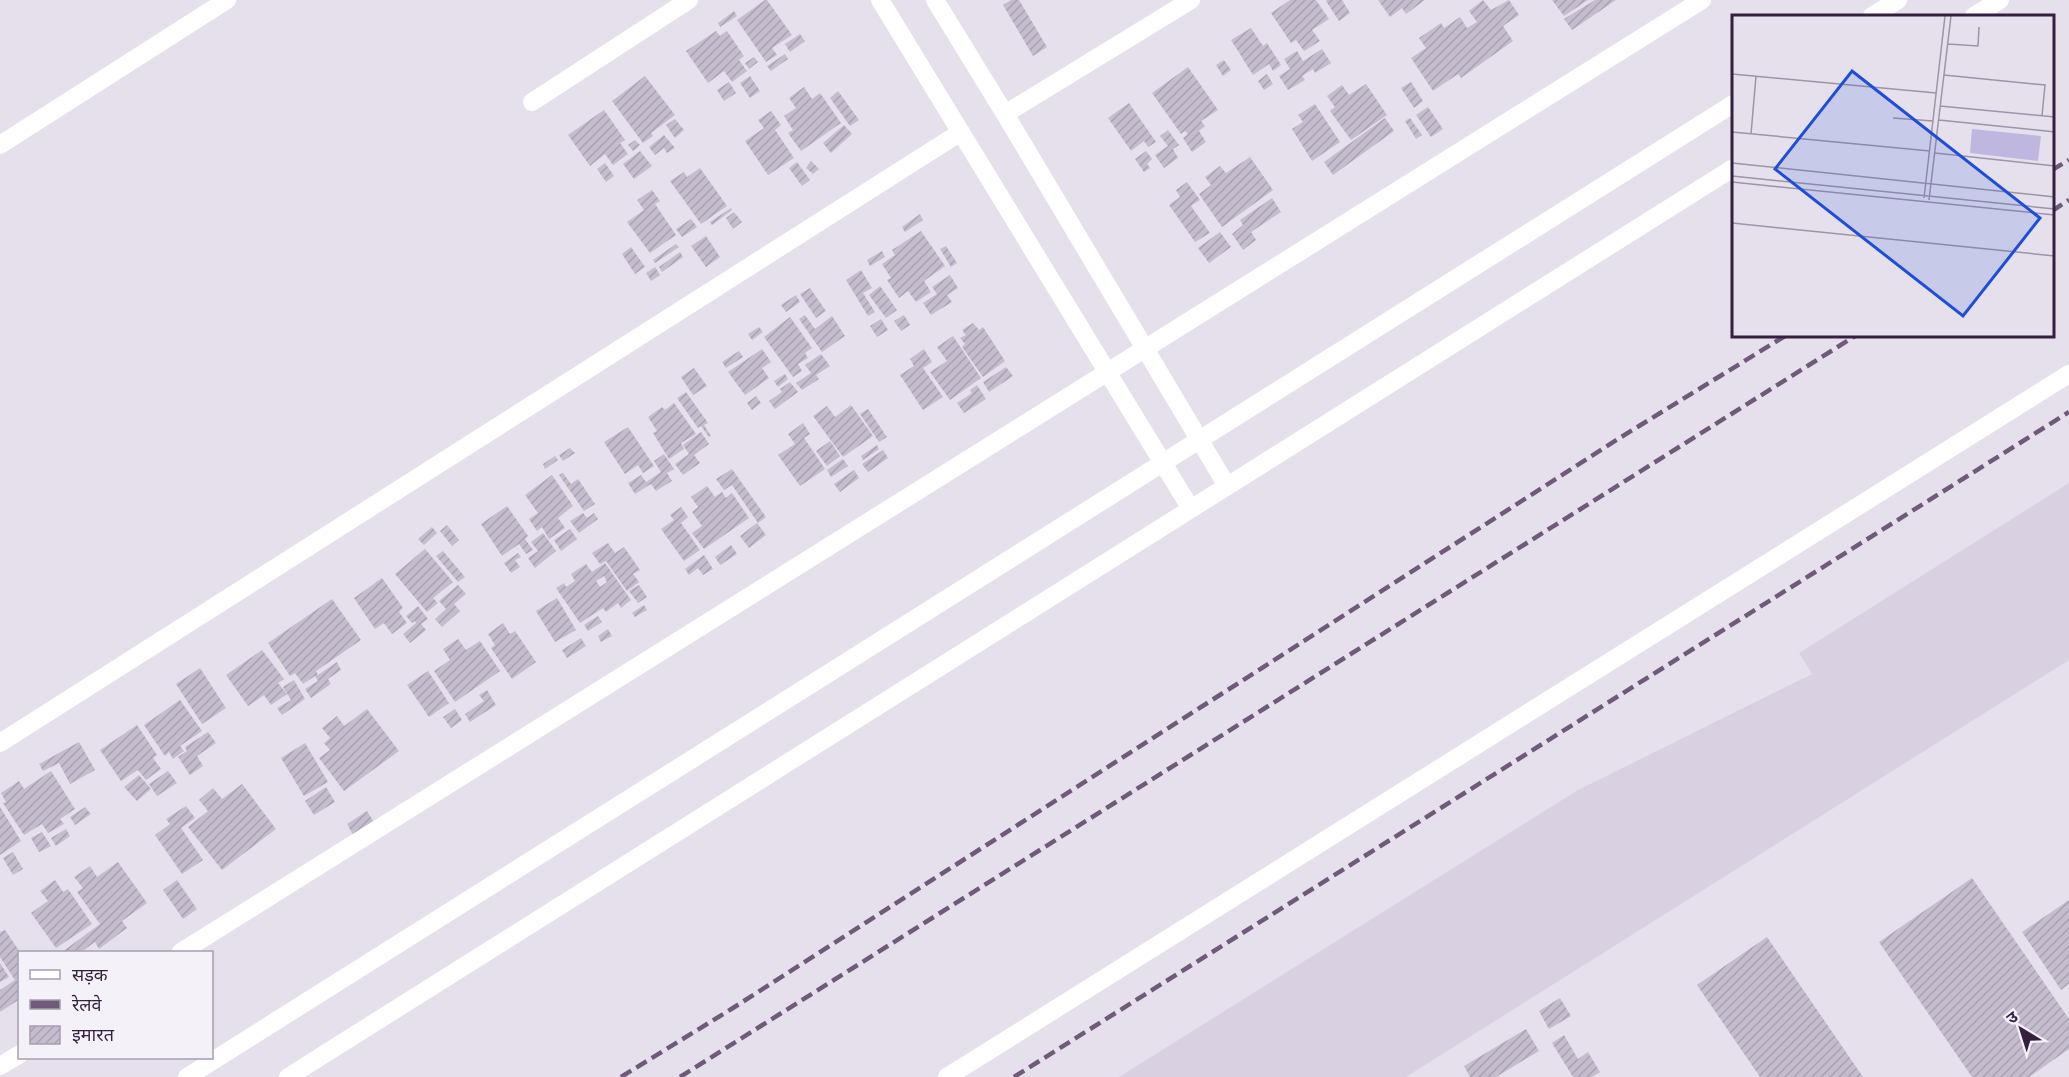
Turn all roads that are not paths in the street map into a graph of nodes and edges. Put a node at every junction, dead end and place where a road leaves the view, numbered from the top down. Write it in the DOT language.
graph roads {
  1 [pos="227,0"];
  2 [pos="689,0"];
  3 [pos="879,0"];
  4 [pos="935,0"];
  5 [pos="1191,0"];
  6 [pos="1702,0"];
  7 [pos="1898,0"];
  8 [pos="2000,0"];
  9 [pos="1874,15"];
  10 [pos="1976,15"];
  11 [pos="532,102"];
  12 [pos="1732,105"];
  13 [pos="1005,114"];
  14 [pos="961,132"];
  15 [pos="0,145"];
  16 [pos="1732,169"];
  17 [pos="1145,350"];
  18 [pos="1107,373"];
  19 [pos="2069,374"];
  20 [pos="1200,440"];
  21 [pos="1162,463"];
  22 [pos="1227,486"];
  23 [pos="1191,509"];
  24 [pos="0,744"];
  25 [pos="184,951"];
  26 [pos="18,1055"];
  27 [pos="0,1066"];
  28 [pos="187,1077"];
  29 [pos="288,1077"];
  30 [pos="947,1077"];
  1 -- 15 [label="street"];
  2 -- 11 [label="street"];
  3 -- 14 [label="street"];
  4 -- 13 [label="street"];
  5 -- 13 [label="street"];
  6 -- 17 [label="street"];
  7 -- 9 [label="street"];
  8 -- 10 [label="street"];
  12 -- 20 [label="street"];
  13 -- 17 [label="street"];
  14 -- 18 [label="street"];
  14 -- 24 [label="street"];
  16 -- 22 [label="street"];
  17 -- 18 [label="street"];
  17 -- 20 [label="street"];
  18 -- 21 [label="street"];
  18 -- 25 [label="street"];
  19 -- 30 [label="street"];
  20 -- 21 [label="street"];
  20 -- 22 [label="street"];
  21 -- 23 [label="street"];
  21 -- 28 [label="street"];
  22 -- 23 [label="street"];
  23 -- 29 [label="street"];
  26 -- 27 [label="street"];
}
